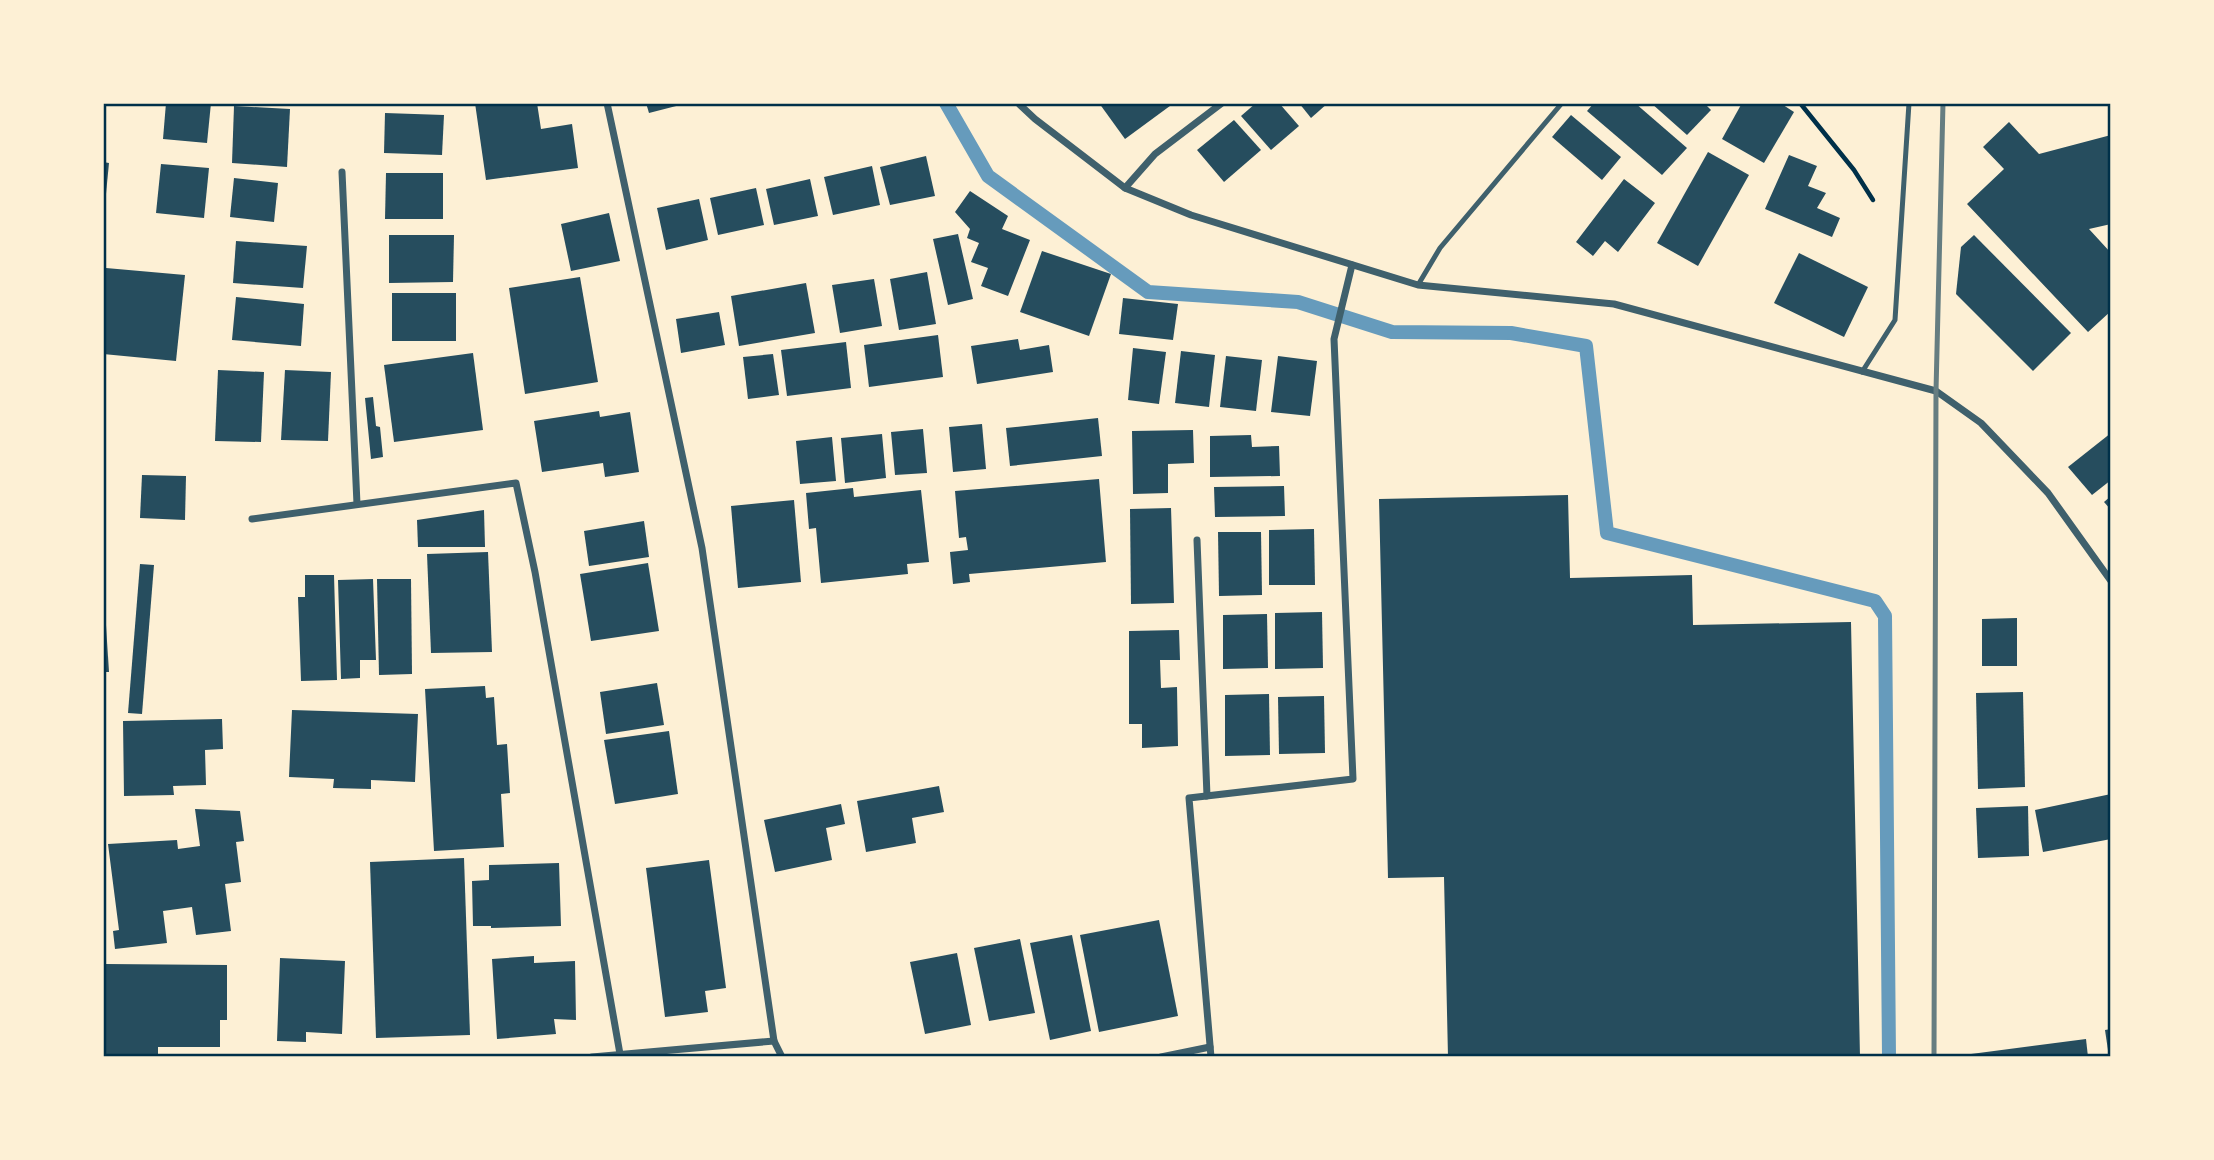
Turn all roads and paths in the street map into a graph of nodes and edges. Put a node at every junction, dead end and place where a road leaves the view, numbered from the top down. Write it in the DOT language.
graph roads {
  1 [pos="607,103"];
  2 [pos="1018,103"];
  3 [pos="1222,103"];
  4 [pos="1562,103"];
  5 [pos="1800,103"];
  6 [pos="1909,103"];
  7 [pos="342,172"];
  8 [pos="1125,188"];
  9 [pos="1900,242"];
  10 [pos="1352,265"];
  11 [pos="1418,285"];
  12 [pos="1862,372"];
  13 [pos="357,504"];
  14 [pos="253,519"];
  15 [pos="1197,540"];
  16 [pos="2111,582"];
  17 [pos="1208,796"];
  18 [pos="774,1041"];
  19 [pos="1210,1047"];
  20 [pos="620,1054"];
  21 [pos="592,1057"];
  22 [pos="782,1057"];
  23 [pos="1161,1057"];
  24 [pos="1211,1057"];
  1 -- 18 [label="street"];
  2 -- 8 [label="street"];
  3 -- 8 [label="street"];
  4 -- 11 [label="lane"];
  5 -- 9 [label="path"];
  6 -- 9 [label="lane"];
  7 -- 13 [label="street"];
  8 -- 10 [label="street"];
  9 -- 12 [label="lane"];
  10 -- 11 [label="street"];
  10 -- 17 [label="street"];
  11 -- 12 [label="street"];
  12 -- 16 [label="street"];
  13 -- 14 [label="street"];
  13 -- 20 [label="street"];
  15 -- 17 [label="street"];
  17 -- 19 [label="street"];
  18 -- 20 [label="street"];
  18 -- 22 [label="street"];
  19 -- 23 [label="street"];
  19 -- 24 [label="street"];
  20 -- 21 [label="street"];
}
